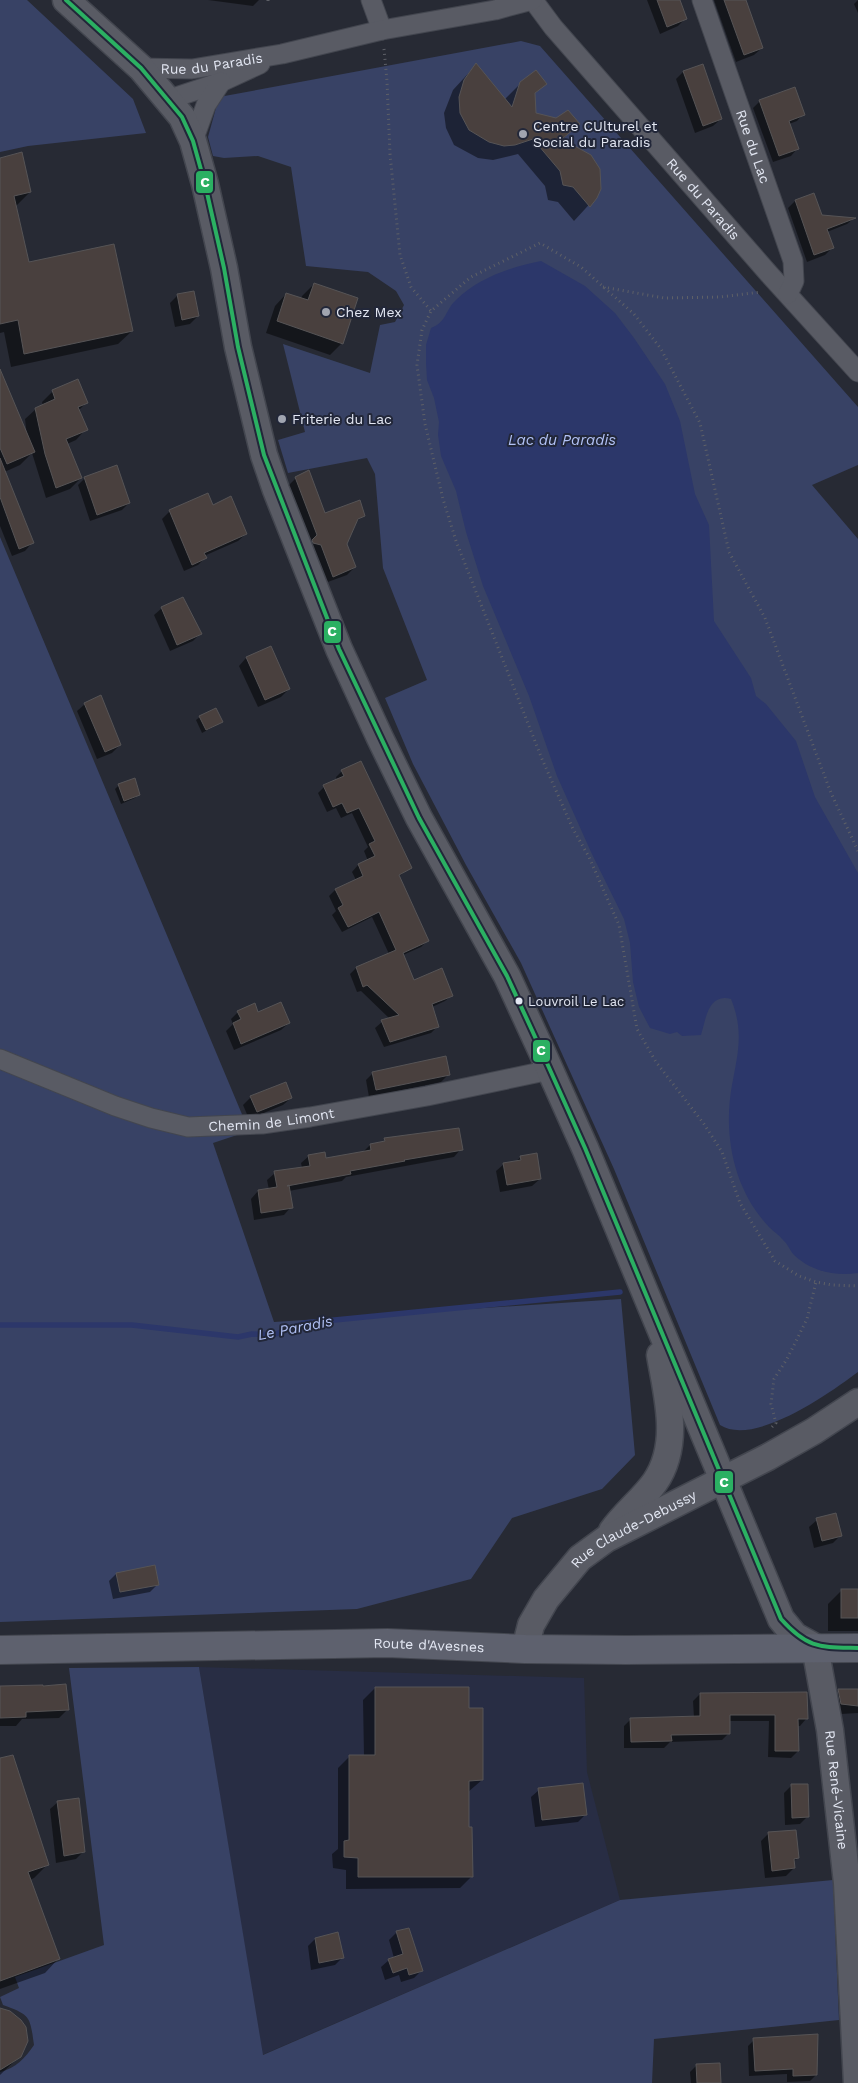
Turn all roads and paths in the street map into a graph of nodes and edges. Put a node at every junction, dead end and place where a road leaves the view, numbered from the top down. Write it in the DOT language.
graph roads {
  1 [pos="66,0"];
  2 [pos="371,0"];
  3 [pos="533,0"];
  4 [pos="702,0"];
  5 [pos="382,30"];
  6 [pos="282,54"];
  7 [pos="141,68"];
  8 [pos="221,82"];
  9 [pos="167,100"];
  10 [pos="193,141"];
  11 [pos="603,286"];
  12 [pos="766,290"];
  13 [pos="788,294"];
  14 [pos="431,311"];
  15 [pos="858,372"];
  16 [pos="858,851"];
  17 [pos="0,1059"];
  18 [pos="550,1070"];
  19 [pos="816,1282"];
  20 [pos="858,1286"];
  21 [pos="655,1317"];
  22 [pos="858,1402"];
  23 [pos="768,1456"];
  24 [pos="722,1480"];
  25 [pos="606,1539"];
  26 [pos="815,1647"];
  27 [pos="858,1648"];
  28 [pos="525,1649"];
  29 [pos="0,1650"];
  30 [pos="857,2083"];
  1 -- 7 [label="main road"];
  2 -- 5 [label="street"];
  3 -- 5 [label="street, Rue du Paradis"];
  3 -- 13 [label="street, Rue du Paradis"];
  4 -- 13 [label="street, Rue du Lac"];
  5 -- 6 [label="street, Rue du Paradis"];
  5 -- 14 [label="path"];
  6 -- 7 [label="street, Rue du Paradis"];
  6 -- 8 [label="street, Rue du Paradis"];
  7 -- 9 [label="main road"];
  8 -- 9 [label="street, Rue du Paradis"];
  8 -- 10 [label="street, Rue du Paradis"];
  9 -- 10 [label="main road"];
  10 -- 18 [label="main road"];
  11 -- 12 [label="path"];
  11 -- 14 [label="path"];
  11 -- 16 [label="path"];
  13 -- 15 [label="street, Rue du Paradis"];
  14 -- 19 [label="path"];
  17 -- 18 [label="street, Chemin de Limont"];
  18 -- 21 [label="main road"];
  19 -- 20 [label="path"];
  19 -- 23 [label="path"];
  21 -- 24 [label="main road"];
  21 -- 25 [label="main road"];
  22 -- 23 [label="main road, Rue Claude-Debussy"];
  23 -- 24 [label="main road, Rue Claude-Debussy"];
  24 -- 25 [label="main road, Rue Claude-Debussy"];
  24 -- 26 [label="main road"];
  25 -- 28 [label="main road, Rue Claude-Debussy"];
  26 -- 27 [label="main road, Route d'Avesnes"];
  26 -- 28 [label="main road, Route d'Avesnes"];
  26 -- 30 [label="main road, Rue René-Vicaine"];
  28 -- 29 [label="main road, Route d'Avesnes"];
}
